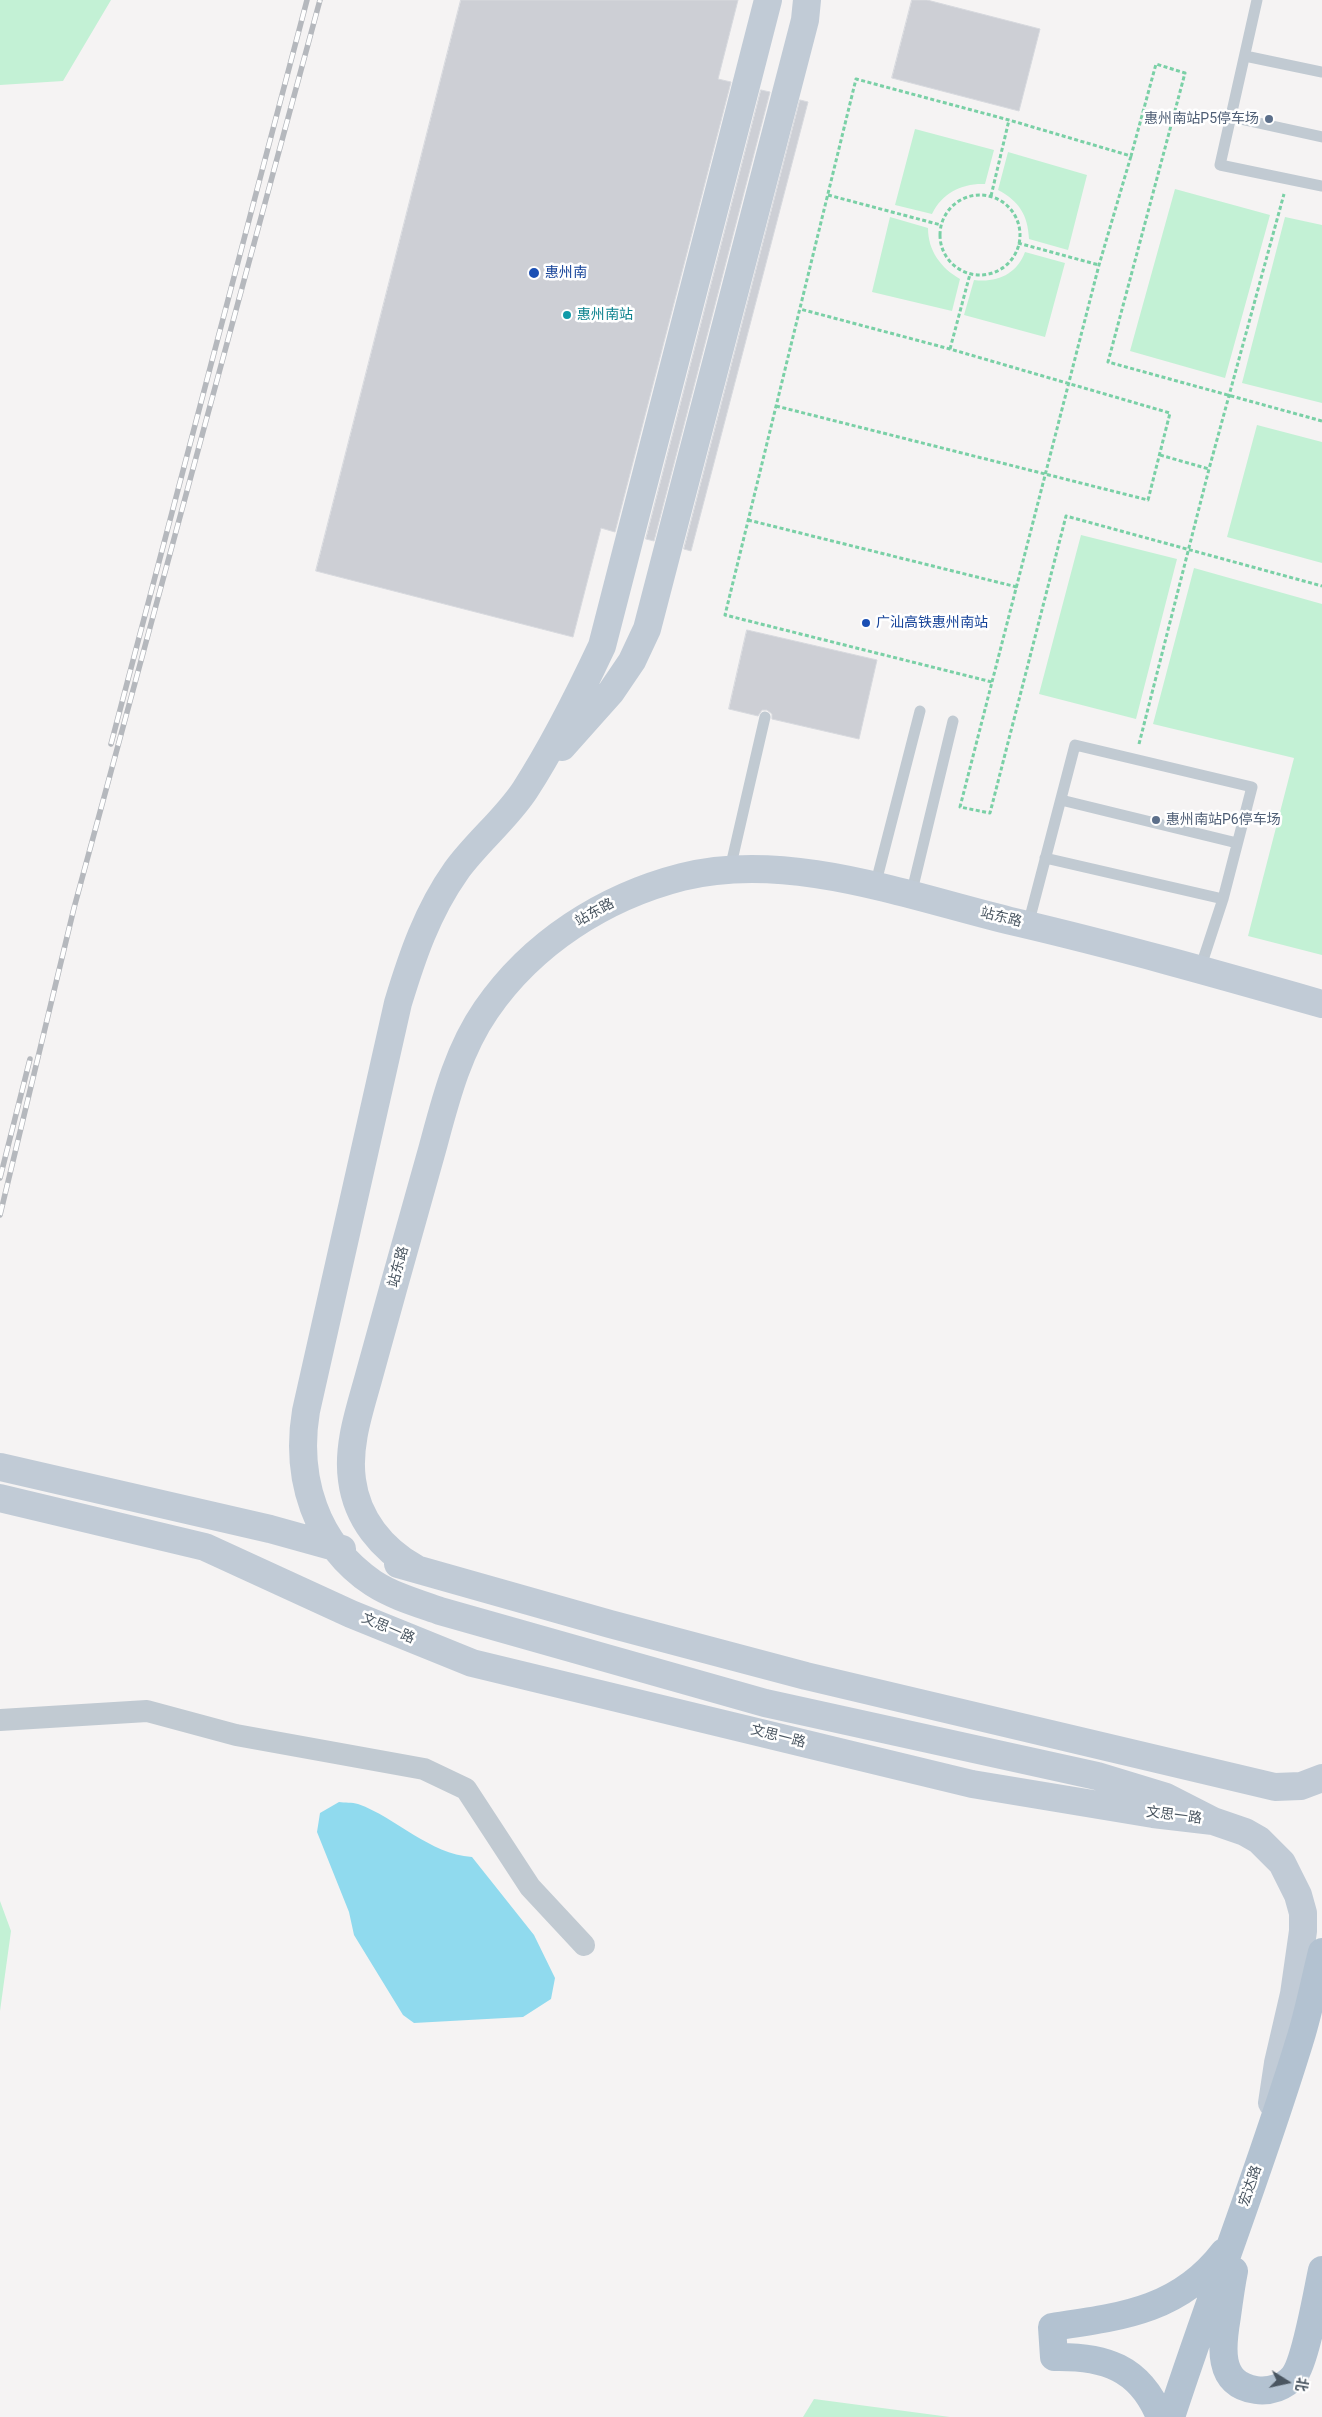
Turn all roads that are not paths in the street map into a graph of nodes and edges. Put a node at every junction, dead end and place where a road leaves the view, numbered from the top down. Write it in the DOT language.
graph roads {
  1 [pos="768,0"];
  2 [pos="807,0"];
  3 [pos="1257,0"];
  4 [pos="1245,56"];
  5 [pos="1322,72"];
  6 [pos="1231,117"];
  7 [pos="1322,137"];
  8 [pos="1322,186"];
  9 [pos="920,710"];
  10 [pos="765,717"];
  11 [pos="953,721"];
  12 [pos="524,792"];
  13 [pos="1061,800"];
  14 [pos="1238,843"];
  15 [pos="1045,858"];
  16 [pos="730,870"];
  17 [pos="876,886"];
  18 [pos="911,895"];
  19 [pos="1223,899"];
  20 [pos="1028,924"];
  21 [pos="1200,969"];
  22 [pos="1322,1004"];
  23 [pos="0,1466"];
  24 [pos="0,1498"];
  25 [pos="415,1568"];
  26 [pos="0,1720"];
  27 [pos="1322,1778"];
  28 [pos="1213,1821"];
  29 [pos="584,1944"];
  30 [pos="1322,1952"];
  31 [pos="1266,2144"];
  32 [pos="1254,2179"];
  33 [pos="1233,2238"];
  34 [pos="1322,2270"];
  35 [pos="1160,2417"];
  36 [pos="1171,2417"];
  1 -- 12 [label="street"];
  2 -- 12 [label="street"];
  3 -- 4 [label="lane"];
  4 -- 5 [label="lane"];
  4 -- 6 [label="lane"];
  6 -- 7 [label="lane"];
  6 -- 8 [label="lane"];
  9 -- 17 [label="lane"];
  10 -- 16 [label="lane"];
  11 -- 18 [label="lane"];
  12 -- 28 [label="street"];
  13 -- 14 [label="lane"];
  13 -- 14 [label="lane"];
  13 -- 15 [label="lane"];
  14 -- 19 [label="lane"];
  15 -- 19 [label="lane"];
  15 -- 20 [label="lane"];
  16 -- 17 [label="street, 站东路"];
  16 -- 25 [label="street, 站东路"];
  17 -- 18 [label="street, 站东路"];
  18 -- 20 [label="street, 站东路"];
  19 -- 21 [label="lane"];
  20 -- 21 [label="street, 站东路"];
  21 -- 22 [label="street, 站东路"];
  23 -- 25 [label="street"];
  24 -- 28 [label="street, 文思一路"];
  25 -- 27 [label="street"];
  26 -- 29 [label="street"];
  28 -- 31 [label="street, 文思一路"];
  30 -- 31 [label="main road, 宏达路"];
  31 -- 32 [label="main road, 宏达路"];
  32 -- 33 [label="main road, 宏达路"];
  32 -- 34 [label="main road"];
  33 -- 35 [label="main road"];
  33 -- 36 [label="main road, 宏达路"];
}
